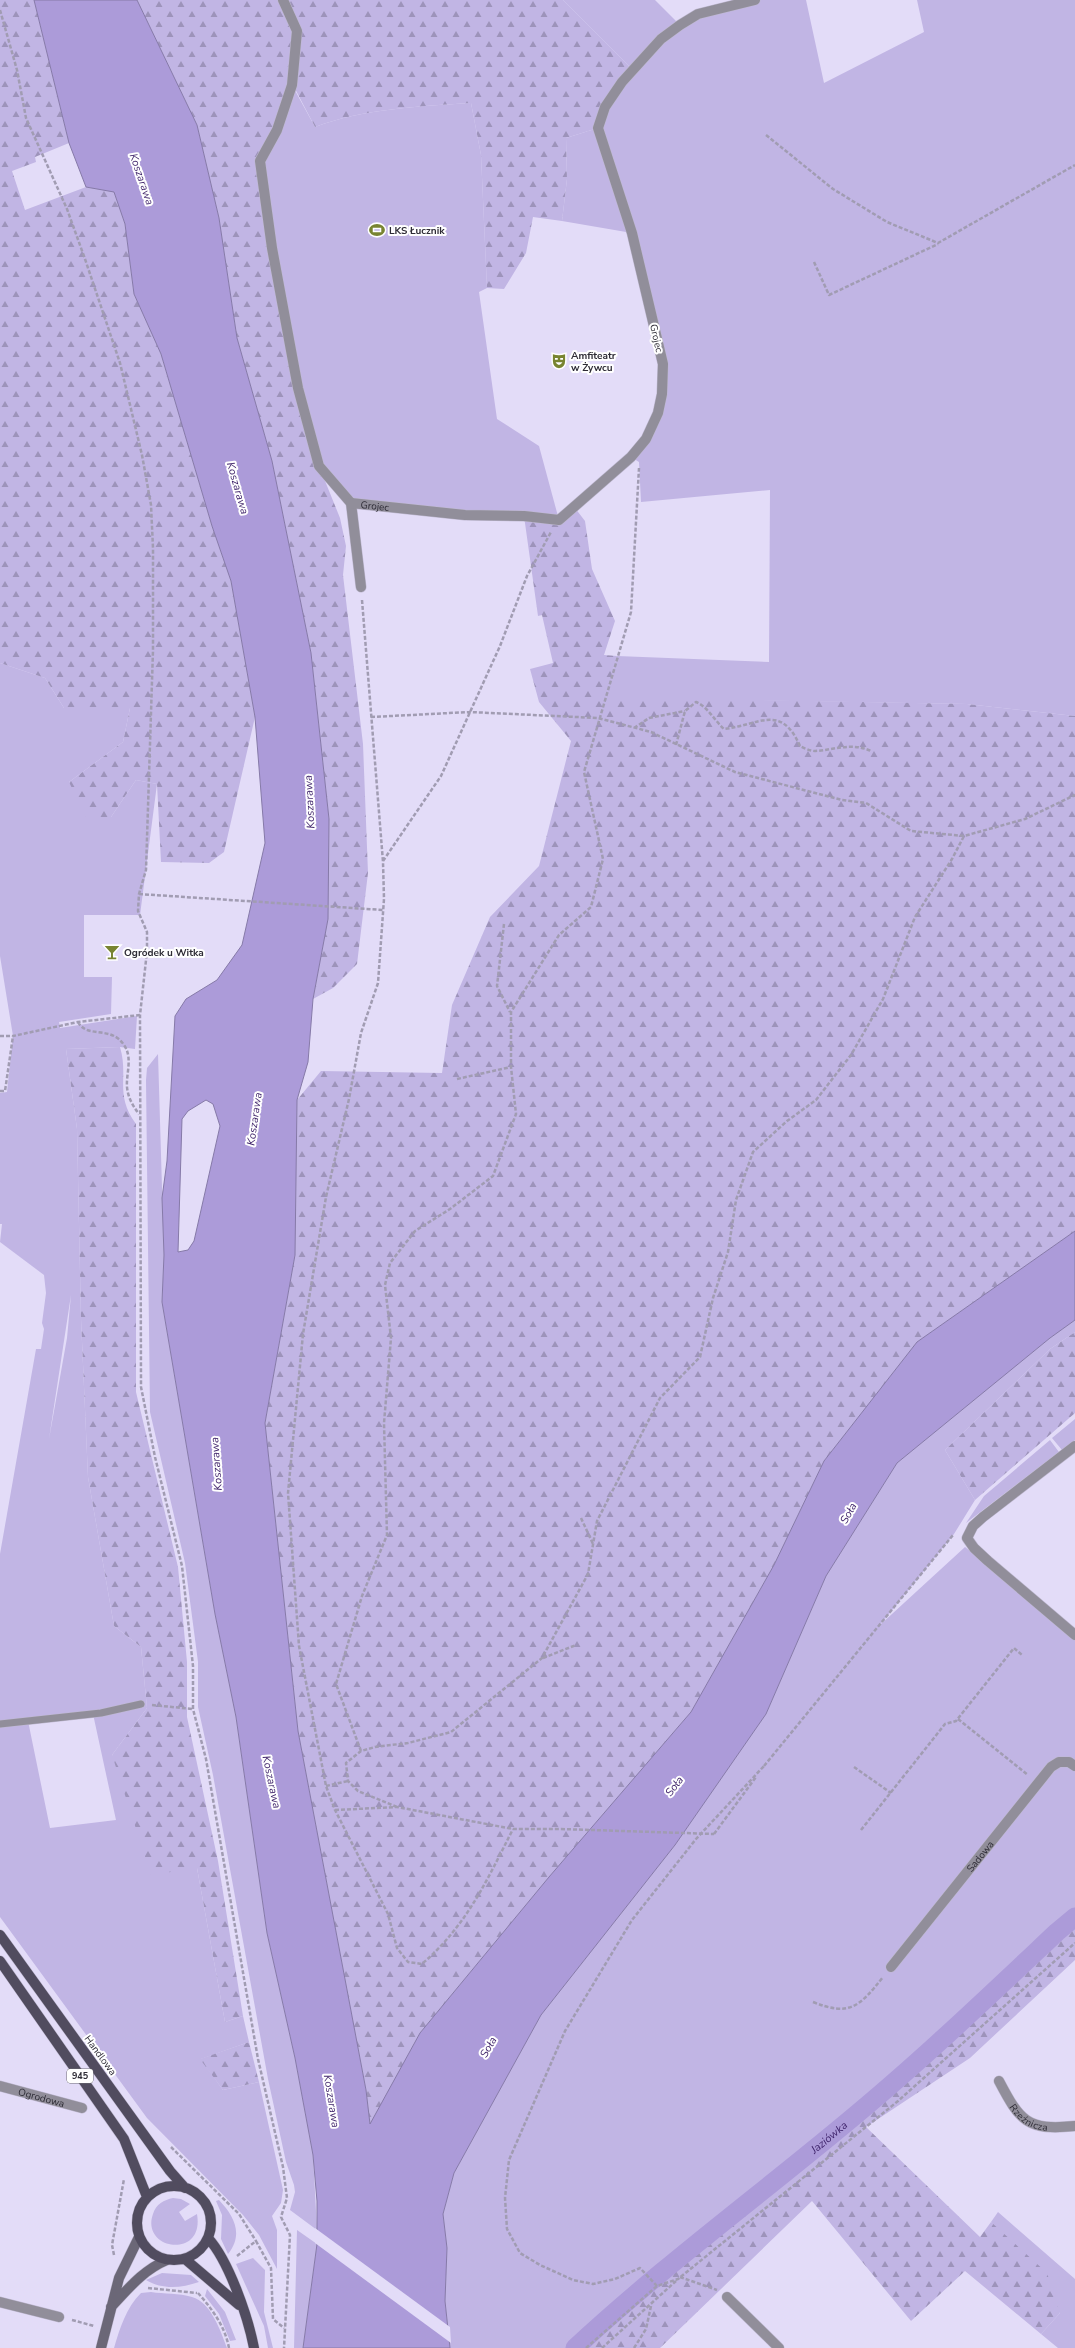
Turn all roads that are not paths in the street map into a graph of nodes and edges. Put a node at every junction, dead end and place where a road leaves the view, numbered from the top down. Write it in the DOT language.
graph roads {
  1 [pos="283,0"];
  2 [pos="755,0"];
  3 [pos="351,503"];
  4 [pos="361,587"];
  5 [pos="1075,1446"];
  6 [pos="1075,1635"];
  7 [pos="141,1704"];
  8 [pos="0,1724"];
  9 [pos="1075,1766"];
  10 [pos="0,1935"];
  11 [pos="0,1961"];
  12 [pos="891,1967"];
  13 [pos="999,2081"];
  14 [pos="0,2086"];
  15 [pos="82,2108"];
  16 [pos="1075,2126"];
  17 [pos="185,2188"];
  18 [pos="147,2197"];
  19 [pos="139,2237"];
  20 [pos="208,2238"];
  21 [pos="185,2259"];
  22 [pos="167,2260"];
  23 [pos="727,2297"];
  24 [pos="0,2302"];
  25 [pos="241,2306"];
  26 [pos="110,2309"];
  27 [pos="59,2318"];
  28 [pos="101,2348"];
  29 [pos="254,2348"];
  30 [pos="778,2348"];
  1 -- 3 [label="street"];
  2 -- 3 [label="street, Grojec"];
  3 -- 4 [label="street"];
  5 -- 6 [label="street"];
  7 -- 8 [label="lane"];
  9 -- 12 [label="street, Sadowa"];
  10 -- 17 [label="main road, Handlowa / 945"];
  11 -- 18 [label="main road, 945"];
  13 -- 16 [label="street, Rzeźnicza"];
  14 -- 15 [label="street, Ogrodowa"];
  17 -- 18 [label="main road"];
  17 -- 20 [label="main road, 945"];
  18 -- 19 [label="main road"];
  19 -- 22 [label="main road"];
  19 -- 26 [label="street"];
  20 -- 21 [label="main road"];
  20 -- 25 [label="main road"];
  21 -- 22 [label="main road"];
  21 -- 25 [label="main road"];
  22 -- 26 [label="street"];
  23 -- 30 [label="street"];
  24 -- 27 [label="street"];
  25 -- 29 [label="main road"];
  26 -- 28 [label="street"];
}
